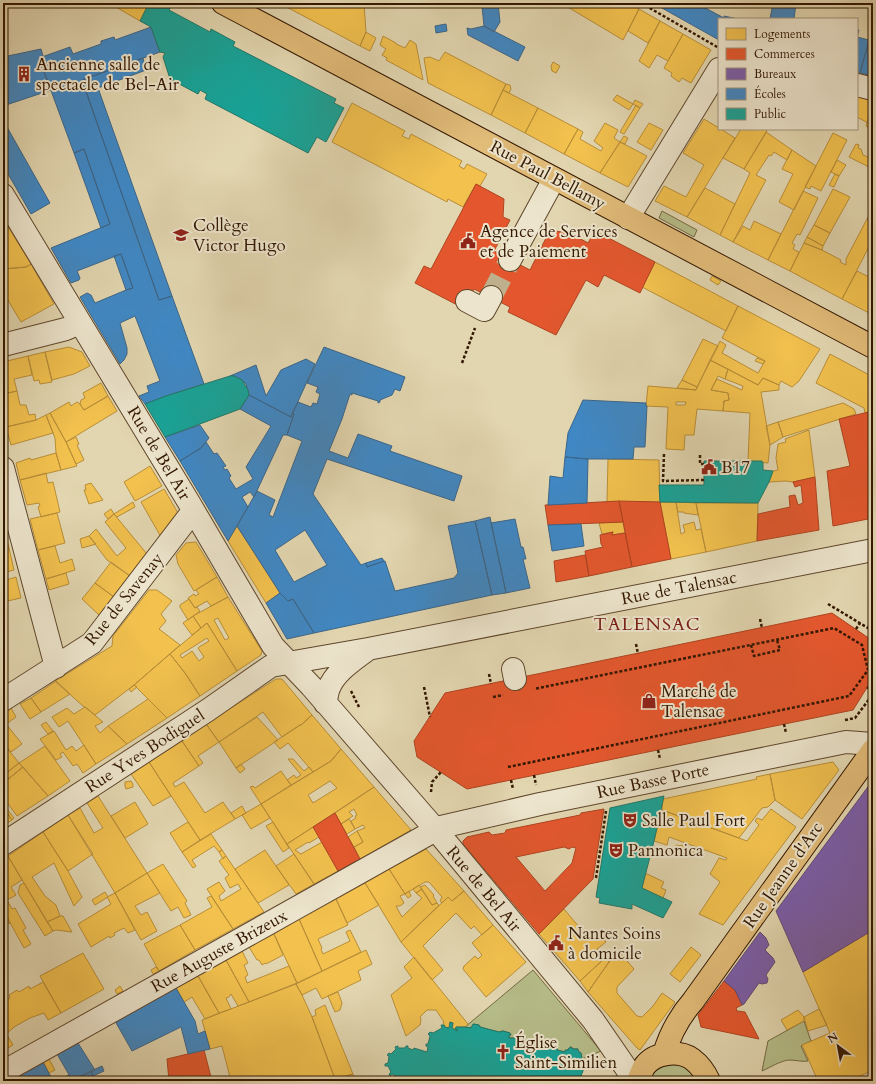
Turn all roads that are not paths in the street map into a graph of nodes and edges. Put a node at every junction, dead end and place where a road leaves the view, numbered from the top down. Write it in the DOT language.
graph roads {
  1 [pos="223,3"];
  2 [pos="716,59"];
  3 [pos="858,85"];
  4 [pos="873,88"];
  5 [pos="554,179"];
  6 [pos="3,195"];
  7 [pos="628,218"];
  8 [pos="510,260"];
  9 [pos="80,323"];
  10 [pos="3,345"];
  11 [pos="873,347"];
  12 [pos="3,468"];
  13 [pos="194,511"];
  14 [pos="873,550"];
  15 [pos="368,649"];
  16 [pos="289,662"];
  17 [pos="56,667"];
  18 [pos="3,700"];
  19 [pos="325,703"];
  20 [pos="873,744"];
  21 [pos="873,750"];
  22 [pos="436,830"];
  23 [pos="3,844"];
  24 [pos="693,1001"];
  25 [pos="664,1054"];
  26 [pos="3,1072"];
  27 [pos="704,1072"];
  28 [pos="637,1081"];
  1 -- 5 [label="main road, Rue Paul Bellamy"];
  2 -- 7 [label="street"];
  3 -- 4 [label="street"];
  5 -- 7 [label="main road, Rue Paul Bellamy"];
  5 -- 8 [label="street"];
  6 -- 9 [label="street, Rue de Bel Air"];
  7 -- 11 [label="main road, Rue Paul Bellamy"];
  9 -- 10 [label="street"];
  9 -- 13 [label="street, Rue de Bel Air"];
  12 -- 17 [label="street"];
  13 -- 16 [label="street, Rue de Bel Air"];
  13 -- 17 [label="street, Rue de Savenay"];
  14 -- 15 [label="street, Rue de Talensac"];
  15 -- 16 [label="street, Rue de Talensac"];
  15 -- 19 [label="street, Rue de Talensac"];
  16 -- 19 [label="street, Rue de Bel Air"];
  16 -- 23 [label="street, Rue Yves Bodiguel"];
  17 -- 18 [label="street, Rue de Savenay"];
  19 -- 22 [label="street, Rue de Bel Air"];
  20 -- 22 [label="street, Rue Basse Porte"];
  21 -- 24 [label="main road, Rue Jeanne d'Arc"];
  22 -- 26 [label="street, Rue Auguste Brizeux"];
  22 -- 28 [label="street, Rue de Bel Air"];
  24 -- 25 [label="main road, Rue Jeanne d'Arc"];
  24 -- 27 [label="main road, Rue Jeanne d'Arc"];
  25 -- 27 [label="main road"];
  25 -- 28 [label="main road"];
}
